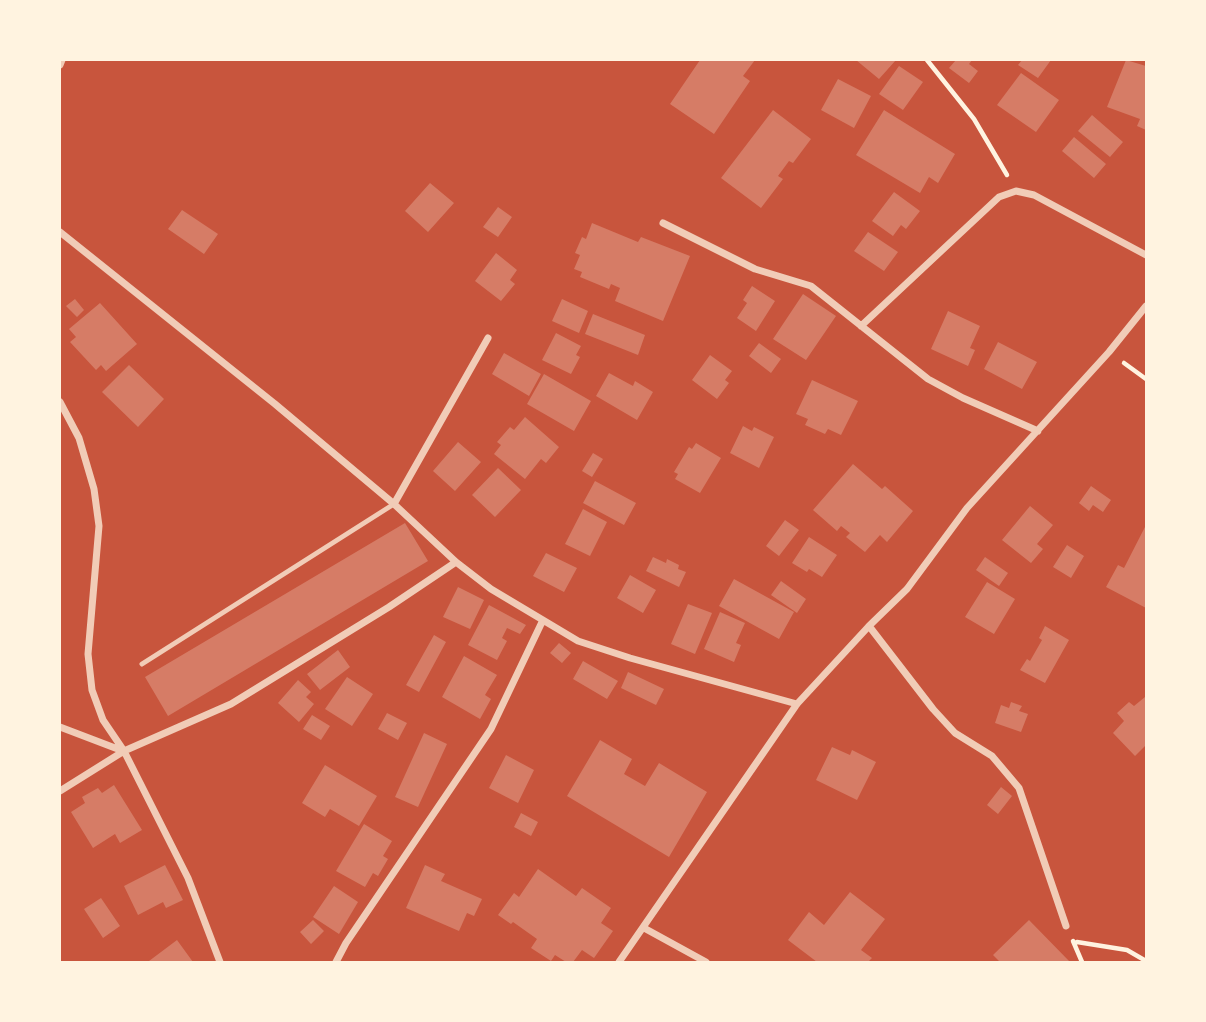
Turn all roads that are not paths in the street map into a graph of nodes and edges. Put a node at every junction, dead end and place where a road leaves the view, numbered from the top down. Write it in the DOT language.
graph roads {
  1 [pos="62,60"];
  2 [pos="60,65"];
  3 [pos="663,223"];
  4 [pos="60,232"];
  5 [pos="1146,254"];
  6 [pos="1146,306"];
  7 [pos="861,326"];
  8 [pos="488,338"];
  9 [pos="60,402"];
  10 [pos="1038,431"];
  11 [pos="394,504"];
  12 [pos="456,562"];
  13 [pos="542,621"];
  14 [pos="869,626"];
  15 [pos="142,664"];
  16 [pos="797,704"];
  17 [pos="60,727"];
  18 [pos="124,751"];
  19 [pos="60,791"];
  20 [pos="1066,926"];
  21 [pos="644,928"];
  22 [pos="220,962"];
  23 [pos="336,962"];
  24 [pos="619,962"];
  25 [pos="706,962"];
  1 -- 2 [label="street"];
  3 -- 7 [label="street"];
  4 -- 11 [label="street"];
  5 -- 7 [label="street"];
  6 -- 10 [label="street"];
  7 -- 10 [label="street"];
  8 -- 11 [label="street"];
  9 -- 18 [label="street"];
  10 -- 14 [label="street"];
  11 -- 12 [label="street"];
  11 -- 15 [label="lane"];
  12 -- 13 [label="street"];
  12 -- 18 [label="street"];
  13 -- 16 [label="street"];
  13 -- 23 [label="street"];
  14 -- 16 [label="street"];
  14 -- 20 [label="street"];
  16 -- 21 [label="street"];
  17 -- 18 [label="street"];
  18 -- 19 [label="street"];
  18 -- 22 [label="street"];
  21 -- 24 [label="street"];
  21 -- 25 [label="street"];
}
